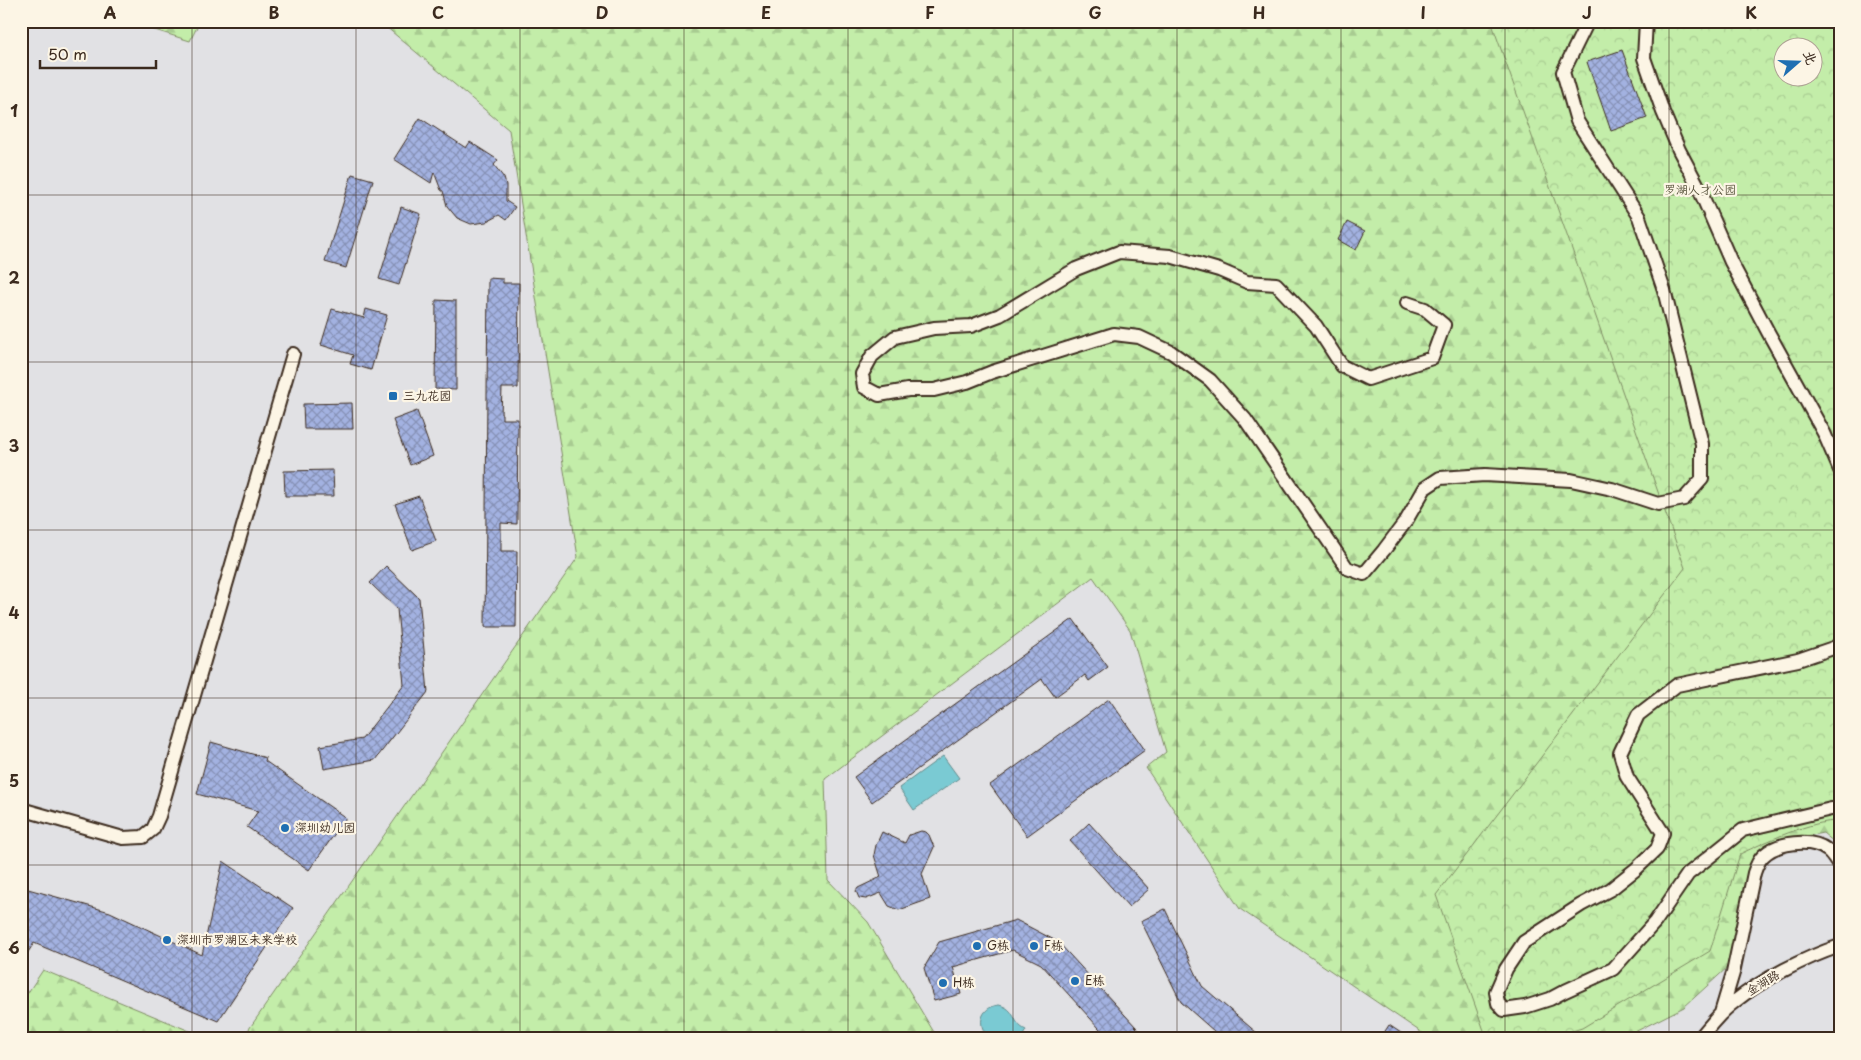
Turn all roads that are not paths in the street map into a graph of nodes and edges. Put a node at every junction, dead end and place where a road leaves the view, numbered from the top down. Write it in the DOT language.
graph roads {
  1 [pos="1588,21"];
  2 [pos="1646,21"];
  3 [pos="1407,303"];
  4 [pos="293,354"];
  5 [pos="1840,470"];
  6 [pos="1840,643"];
  7 [pos="21,809"];
  8 [pos="1840,809"];
  9 [pos="1840,866"];
  10 [pos="1840,946"];
  11 [pos="1721,1013"];
  12 [pos="1699,1039"];
  1 -- 3 [label="street"];
  2 -- 5 [label="street"];
  4 -- 7 [label="street"];
  6 -- 8 [label="street"];
  9 -- 11 [label="street"];
  10 -- 11 [label="street, 金湖路"];
  11 -- 12 [label="street, 金湖路"];
}
